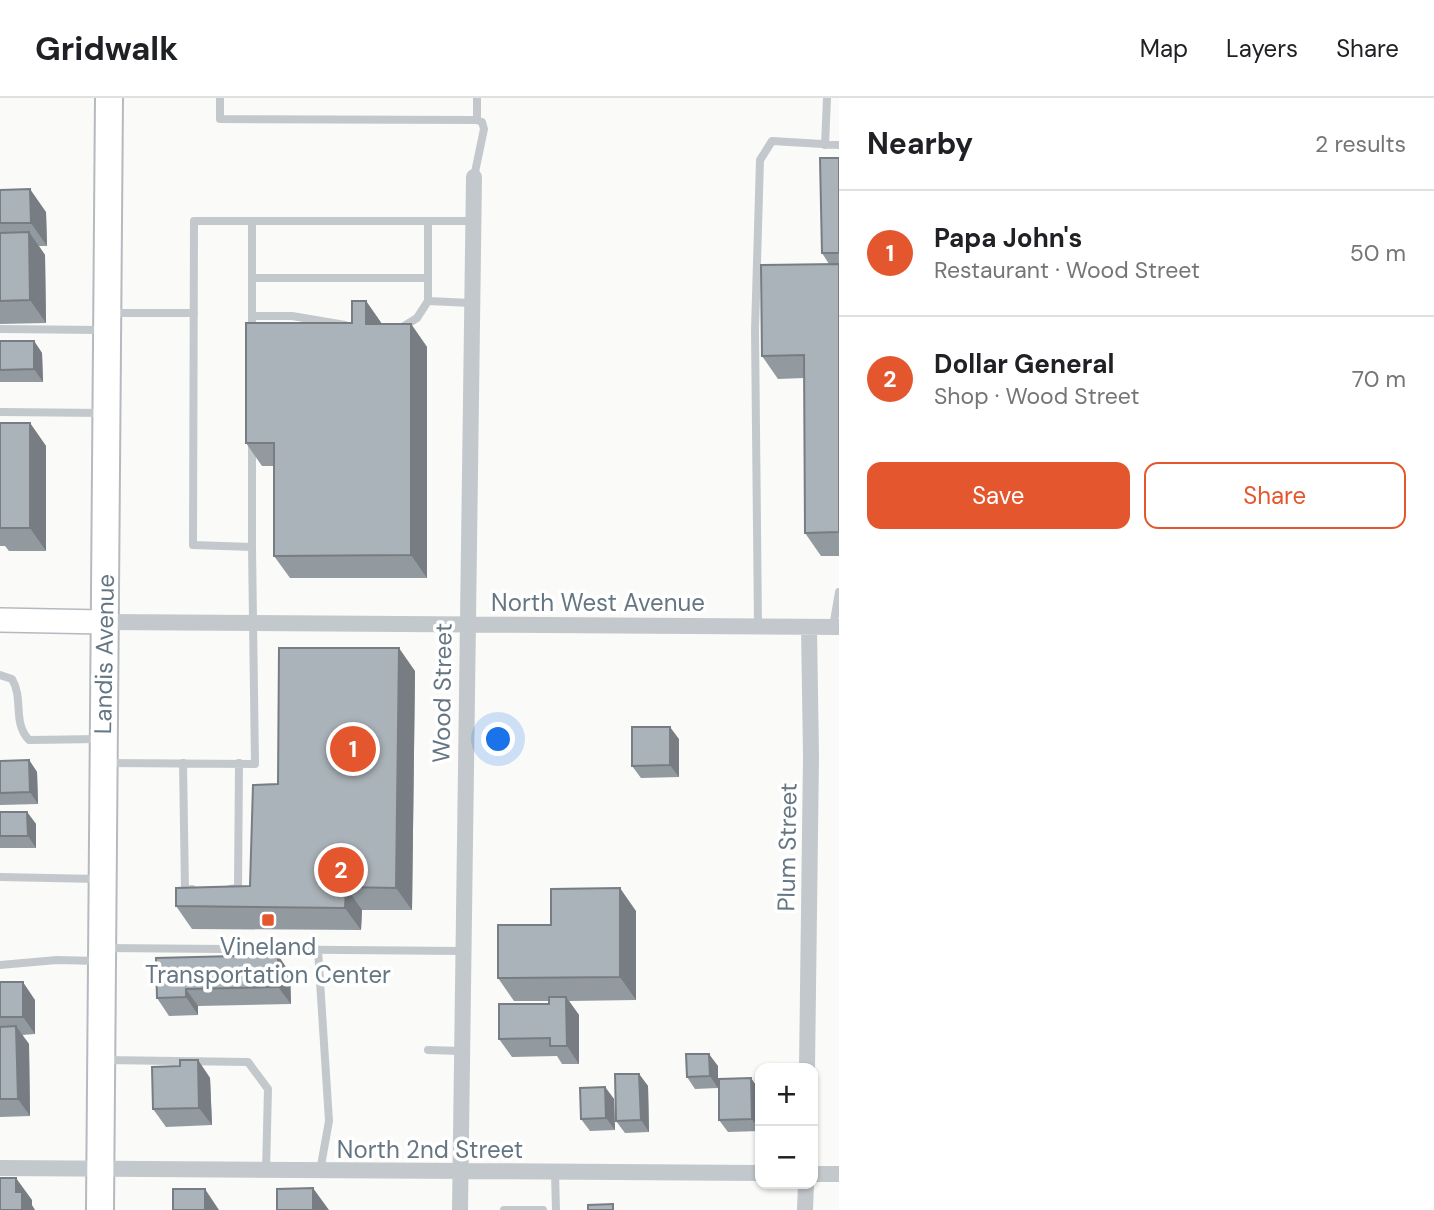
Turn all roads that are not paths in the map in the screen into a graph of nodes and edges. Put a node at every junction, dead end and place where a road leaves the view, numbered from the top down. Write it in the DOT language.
graph roads {
  1 [pos="109,98"];
  2 [pos="220,98"];
  3 [pos="477,98"];
  4 [pos="827,98"];
  5 [pos="477,120"];
  6 [pos="825,145"];
  7 [pos="839,145"];
  8 [pos="474,177"];
  9 [pos="252,221"];
  10 [pos="428,221"];
  11 [pos="473,221"];
  12 [pos="252,278"];
  13 [pos="428,278"];
  14 [pos="428,301"];
  15 [pos="471,303"];
  16 [pos="194,313"];
  17 [pos="252,317"];
  18 [pos="107,321"];
  19 [pos="0,329"];
  20 [pos="358,329"];
  21 [pos="391,330"];
  22 [pos="252,344"];
  23 [pos="0,412"];
  24 [pos="106,413"];
  25 [pos="252,439"];
  26 [pos="252,547"];
  27 [pos="839,592"];
  28 [pos="0,620"];
  29 [pos="104,622"];
  30 [pos="256,623"];
  31 [pos="466,624"];
  32 [pos="758,626"];
  33 [pos="809,626"];
  34 [pos="836,627"];
  35 [pos="0,675"];
  36 [pos="103,750"];
  37 [pos="183,763"];
  38 [pos="239,763"];
  39 [pos="0,877"];
  40 [pos="102,879"];
  41 [pos="198,889"];
  42 [pos="225,889"];
  43 [pos="318,950"];
  44 [pos="462,951"];
  45 [pos="102,955"];
  46 [pos="0,965"];
  47 [pos="428,1050"];
  48 [pos="461,1051"];
  49 [pos="101,1060"];
  50 [pos="807,1063"];
  51 [pos="0,1168"];
  52 [pos="100,1169"];
  53 [pos="267,1171"];
  54 [pos="320,1171"];
  55 [pos="461,1172"];
  56 [pos="555,1172"];
  57 [pos="755,1174"];
  58 [pos="818,1174"];
  59 [pos="839,1174"];
  60 [pos="806,1189"];
  61 [pos="100,1210"];
  62 [pos="460,1210"];
  63 [pos="504,1210"];
  64 [pos="543,1210"];
  65 [pos="556,1210"];
  66 [pos="805,1210"];
  1 -- 18 [label="main road, Landis Avenue"];
  2 -- 5 [label="lane"];
  3 -- 5 [label="lane"];
  4 -- 6 [label="lane"];
  5 -- 8 [label="lane"];
  6 -- 7 [label="lane"];
  6 -- 32 [label="lane"];
  8 -- 11 [label="street, Wood Street"];
  9 -- 10 [label="lane"];
  9 -- 12 [label="lane"];
  9 -- 16 [label="lane"];
  10 -- 11 [label="lane"];
  10 -- 13 [label="lane"];
  11 -- 15 [label="street, Wood Street"];
  12 -- 13 [label="lane"];
  12 -- 17 [label="lane"];
  13 -- 14 [label="lane"];
  14 -- 15 [label="lane"];
  14 -- 21 [label="lane"];
  15 -- 31 [label="street, Wood Street"];
  16 -- 18 [label="lane"];
  16 -- 26 [label="lane"];
  17 -- 20 [label="lane"];
  17 -- 22 [label="lane"];
  18 -- 19 [label="lane"];
  18 -- 24 [label="main road, Landis Avenue"];
  23 -- 24 [label="lane"];
  24 -- 29 [label="main road, Landis Avenue"];
  25 -- 26 [label="lane"];
  26 -- 30 [label="lane"];
  27 -- 34 [label="lane"];
  28 -- 29 [label="street"];
  29 -- 30 [label="street, North West Avenue"];
  29 -- 36 [label="main road, Landis Avenue"];
  30 -- 31 [label="street, North West Avenue"];
  30 -- 38 [label="lane"];
  31 -- 32 [label="street, North West Avenue"];
  31 -- 44 [label="street, Wood Street"];
  32 -- 33 [label="street, North West Avenue"];
  33 -- 34 [label="street, North West Avenue"];
  33 -- 50 [label="street, Plum Street"];
  35 -- 36 [label="lane"];
  36 -- 37 [label="lane"];
  36 -- 40 [label="main road, Landis Avenue"];
  37 -- 38 [label="lane"];
  37 -- 41 [label="lane"];
  38 -- 42 [label="lane"];
  39 -- 40 [label="lane"];
  40 -- 45 [label="main road, Landis Avenue"];
  43 -- 44 [label="lane"];
  43 -- 45 [label="lane"];
  43 -- 54 [label="lane"];
  44 -- 48 [label="street, Wood Street"];
  45 -- 46 [label="lane"];
  45 -- 49 [label="main road, Landis Avenue"];
  47 -- 48 [label="lane"];
  48 -- 55 [label="street, Wood Street"];
  49 -- 52 [label="main road, Landis Avenue"];
  49 -- 53 [label="lane"];
  51 -- 52 [label="street, North 2nd Street"];
  52 -- 53 [label="street, North 2nd Street"];
  52 -- 61 [label="main road, Landis Avenue"];
  53 -- 54 [label="street, North 2nd Street"];
  54 -- 55 [label="street, North 2nd Street"];
  55 -- 56 [label="street, North 2nd Street"];
  55 -- 62 [label="street, Wood Street"];
  56 -- 57 [label="street, North 2nd Street"];
  56 -- 65 [label="lane"];
  58 -- 59 [label="street"];
  60 -- 66 [label="street"];
  63 -- 64 [label="lane"];
}
